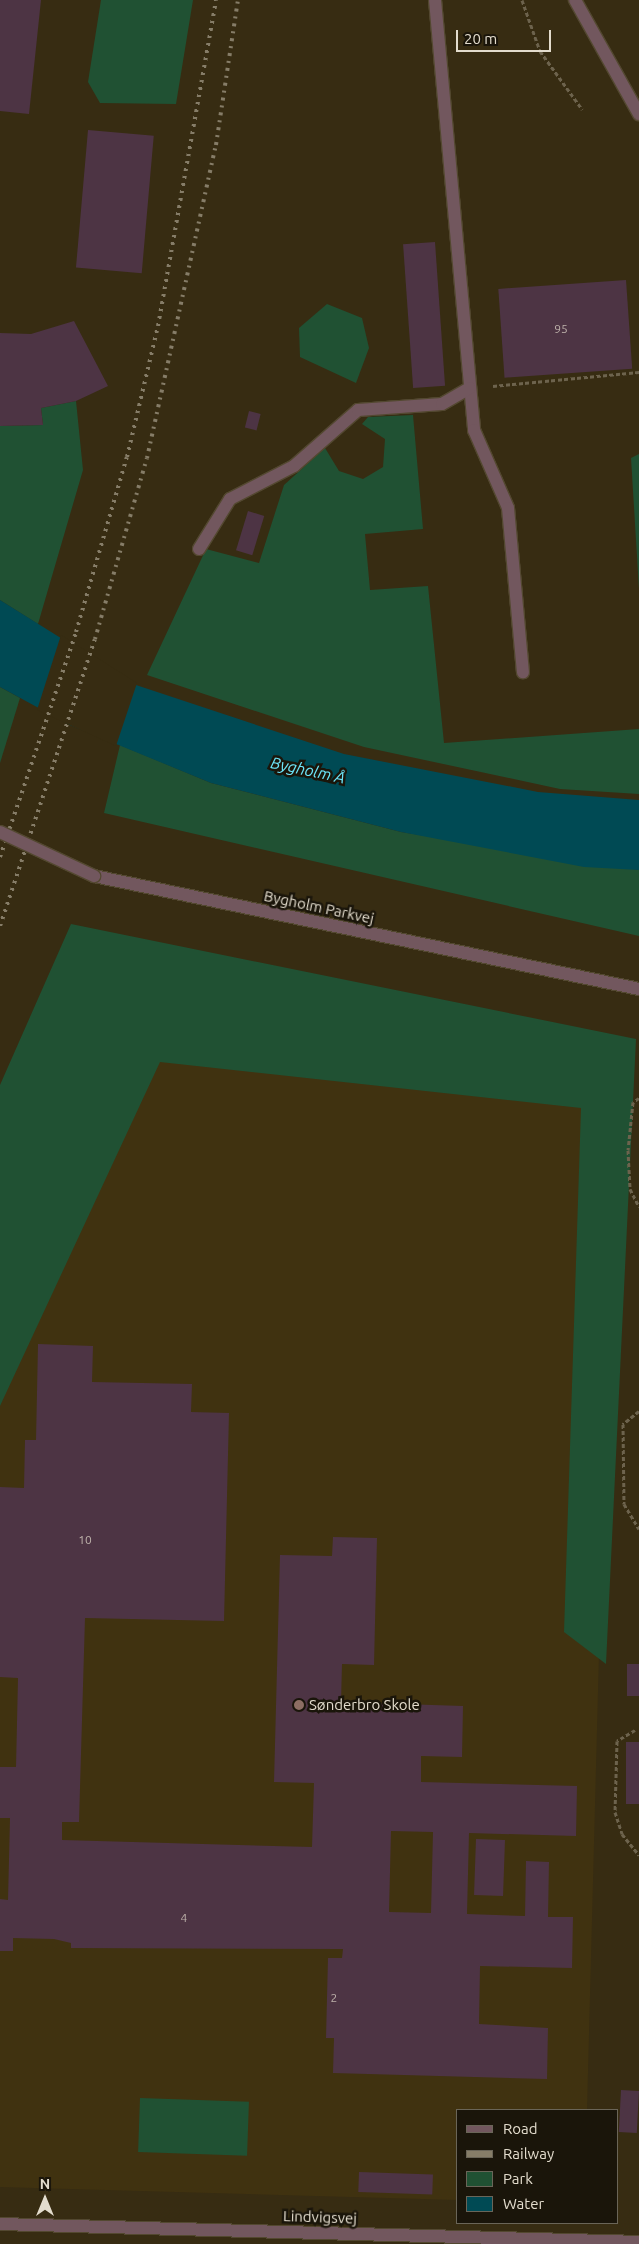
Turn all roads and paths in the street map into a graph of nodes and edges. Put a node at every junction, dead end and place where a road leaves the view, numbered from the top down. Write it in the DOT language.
graph roads {
  1 [pos="435,0"];
  2 [pos="522,0"];
  3 [pos="575,0"];
  4 [pos="582,109"];
  5 [pos="639,114"];
  6 [pos="639,372"];
  7 [pos="470,388"];
  8 [pos="199,549"];
  9 [pos="522,672"];
  10 [pos="0,832"];
  11 [pos="639,989"];
  12 [pos="639,1098"];
  13 [pos="639,1206"];
  14 [pos="639,1411"];
  15 [pos="639,1529"];
  16 [pos="635,1730"];
  17 [pos="639,1855"];
  18 [pos="0,2224"];
  19 [pos="533,2242"];
  20 [pos="639,2242"];
  1 -- 7 [label="street"];
  2 -- 4 [label="path"];
  3 -- 5 [label="street"];
  6 -- 7 [label="path"];
  7 -- 8 [label="street"];
  7 -- 9 [label="street"];
  10 -- 11 [label="street, Bygholm Parkvej, bridge"];
  12 -- 13 [label="path"];
  14 -- 15 [label="path"];
  16 -- 17 [label="path"];
  18 -- 19 [label="street, Lindvigsvej"];
  19 -- 20 [label="street, Lindvigsvej"];
}
